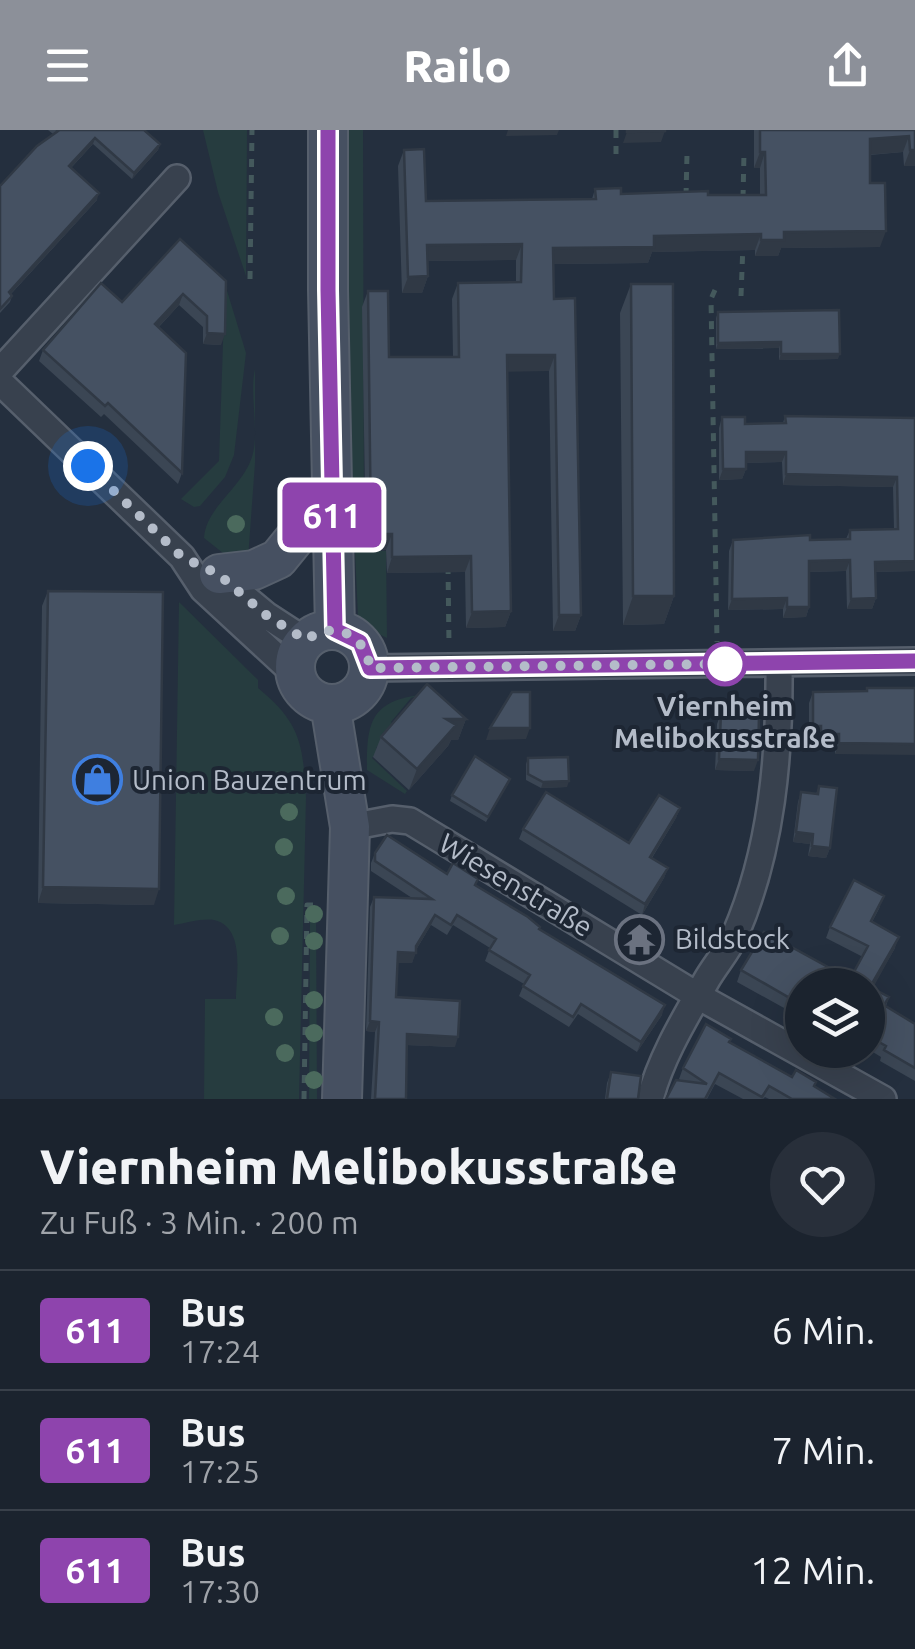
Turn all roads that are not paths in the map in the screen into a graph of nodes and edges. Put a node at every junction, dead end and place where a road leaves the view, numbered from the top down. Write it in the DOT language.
graph roads {
  1 [pos="328,130"];
  2 [pos="177,178"];
  3 [pos="0,371"];
  4 [pos="0,382"];
  5 [pos="331,494"];
  6 [pos="182,557"];
  7 [pos="218,574"];
  8 [pos="312,648"];
  9 [pos="915,661"];
  10 [pos="779,663"];
  11 [pos="370,668"];
  12 [pos="330,704"];
  13 [pos="350,828"];
  14 [pos="698,996"];
  15 [pos="342,1099"];
  16 [pos="650,1099"];
  17 [pos="883,1099"];
  1 -- 5 [label="street"];
  2 -- 3 [label="street"];
  4 -- 6 [label="street"];
  5 -- 7 [label="street"];
  5 -- 8 [label="street"];
  6 -- 7 [label="street"];
  6 -- 8 [label="street"];
  7 -- 8 [label="street"];
  8 -- 11 [label="street"];
  8 -- 12 [label="street"];
  9 -- 10 [label="street"];
  10 -- 11 [label="street"];
  10 -- 14 [label="street"];
  11 -- 12 [label="street"];
  12 -- 13 [label="street"];
  13 -- 14 [label="street, Wiesenstraße"];
  13 -- 15 [label="street"];
  14 -- 16 [label="street"];
  14 -- 17 [label="street, Wiesenstraße"];
}
